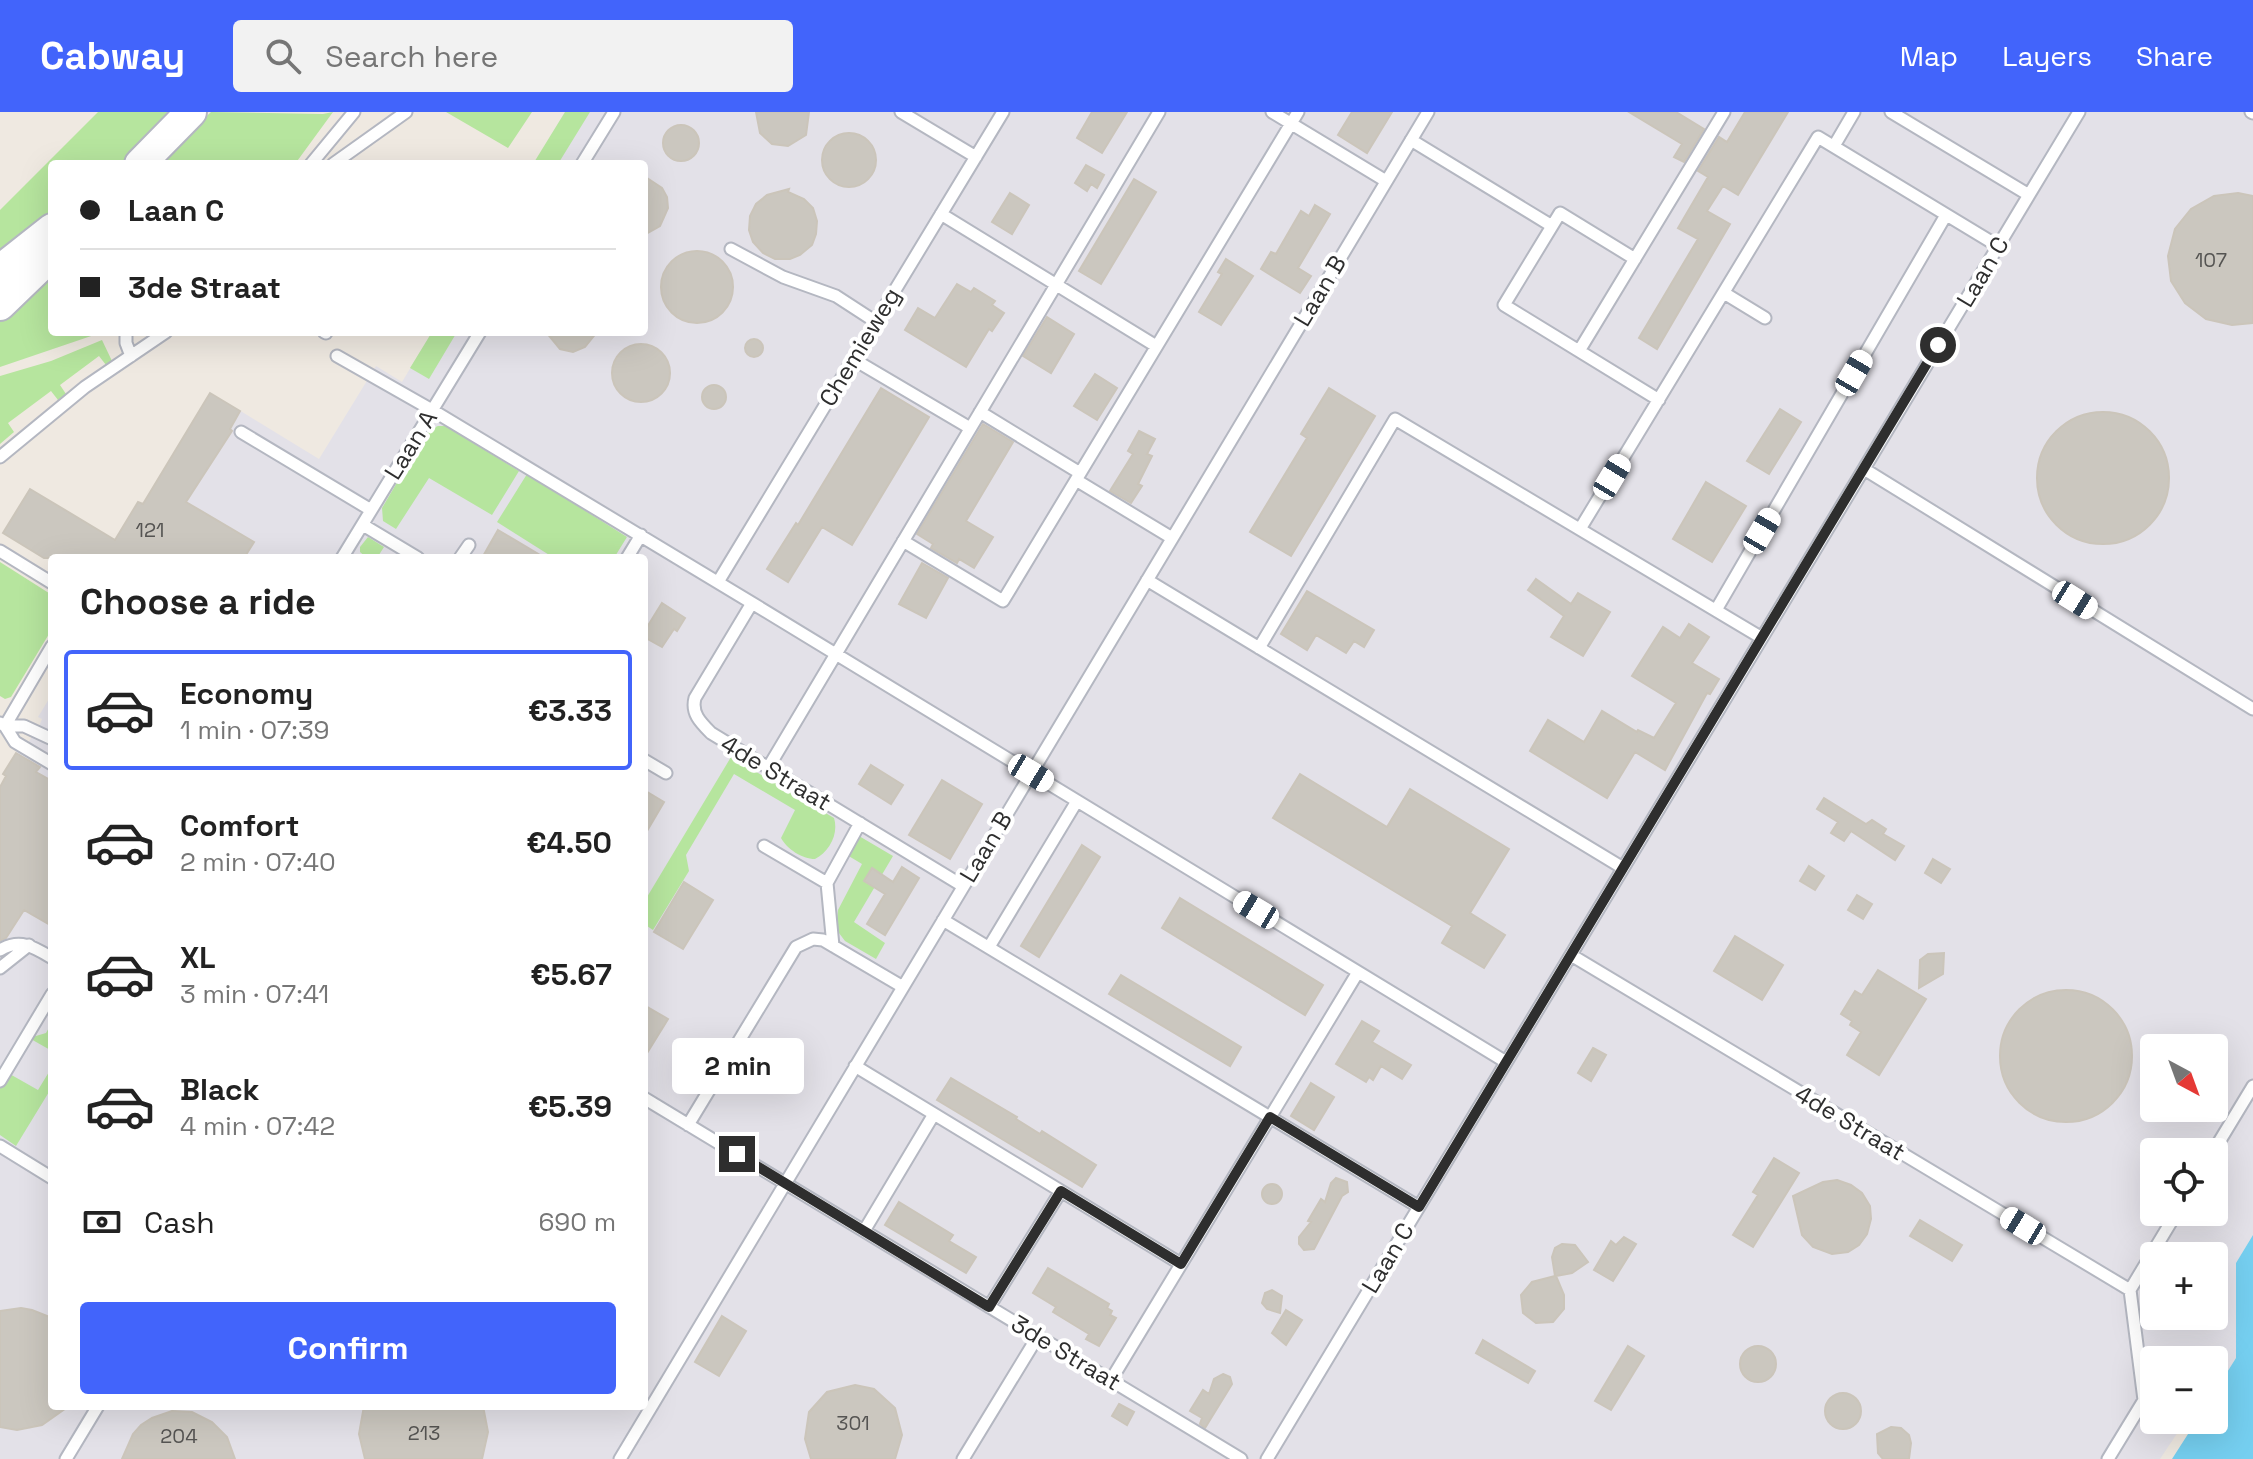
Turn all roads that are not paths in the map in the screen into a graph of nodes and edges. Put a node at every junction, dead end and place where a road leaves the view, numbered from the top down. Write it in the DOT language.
graph roads {
  1 [pos="191,112"];
  2 [pos="354,112"];
  3 [pos="406,112"];
  4 [pos="614,112"];
  5 [pos="901,112"];
  6 [pos="1003,112"];
  7 [pos="1159,112"];
  8 [pos="1272,112"];
  9 [pos="1298,112"];
  10 [pos="1428,112"];
  11 [pos="1724,112"];
  12 [pos="1854,112"];
  13 [pos="1891,112"];
  14 [pos="2079,112"];
  15 [pos="1291,123"];
  16 [pos="1411,140"];
  17 [pos="1834,146"];
  18 [pos="976,157"];
  19 [pos="143,160"];
  20 [pos="314,160"];
  21 [pos="339,160"];
  22 [pos="584,160"];
  23 [pos="1386,181"];
  24 [pos="2029,195"];
  25 [pos="941,214"];
  26 [pos="1946,215"];
  27 [pos="1552,226"];
  28 [pos="48,232"];
  29 [pos="1998,246"];
  30 [pos="731,249"];
  31 [pos="48,259"];
  32 [pos="1635,259"];
  33 [pos="0,270"];
  34 [pos="1056,284"];
  35 [pos="1724,293"];
  36 [pos="0,305"];
  37 [pos="1765,318"];
  38 [pos="876,322"];
  39 [pos="126,336"];
  40 [pos="160,336"];
  41 [pos="478,336"];
  42 [pos="1156,346"];
  43 [pos="1579,351"];
  44 [pos="131,356"];
  45 [pos="337,356"];
  46 [pos="853,359"];
  47 [pos="1659,400"];
  48 [pos="432,410"];
  49 [pos="980,412"];
  50 [pos="970,428"];
  51 [pos="241,432"];
  52 [pos="0,457"];
  53 [pos="1864,469"];
  54 [pos="1078,476"];
  55 [pos="371,510"];
  56 [pos="363,525"];
  57 [pos="1580,529"];
  58 [pos="641,535"];
  59 [pos="1172,538"];
  60 [pos="903,541"];
  61 [pos="469,545"];
  62 [pos="0,551"];
  63 [pos="345,554"];
  64 [pos="411,554"];
  65 [pos="463,554"];
  66 [pos="629,554"];
  67 [pos="1147,580"];
  68 [pos="48,581"];
  69 [pos="718,582"];
  70 [pos="752,603"];
  71 [pos="1716,610"];
  72 [pos="1762,638"];
  73 [pos="1259,648"];
  74 [pos="48,652"];
  75 [pos="836,654"];
  76 [pos="2253,709"];
  77 [pos="3,724"];
  78 [pos="48,737"];
  79 [pos="48,762"];
  80 [pos="648,762"];
  81 [pos="768,768"];
  82 [pos="666,773"];
  83 [pos="1031,773"];
  84 [pos="1077,801"];
  85 [pos="860,823"];
  86 [pos="764,846"];
  87 [pos="1623,868"];
  88 [pos="827,883"];
  89 [pos="963,886"];
  90 [pos="943,920"];
  91 [pos="29,945"];
  92 [pos="833,946"];
  93 [pos="989,947"];
  94 [pos="0,950"];
  95 [pos="1571,955"];
  96 [pos="48,956"];
  97 [pos="0,968"];
  98 [pos="1358,972"];
  99 [pos="903,987"];
  100 [pos="48,1001"];
  101 [pos="1506,1062"];
  102 [pos="855,1066"];
  103 [pos="0,1081"];
  104 [pos="2253,1086"];
  105 [pos="648,1100"];
  106 [pos="934,1114"];
  107 [pos="1270,1117"];
  108 [pos="688,1125"];
  109 [pos="2221,1138"];
  110 [pos="0,1146"];
  111 [pos="48,1176"];
  112 [pos="785,1183"];
  113 [pos="1061,1191"];
  114 [pos="1419,1207"];
  115 [pos="2169,1226"];
  116 [pos="864,1231"];
  117 [pos="1181,1264"];
  118 [pos="2130,1290"];
  119 [pos="989,1307"];
  120 [pos="1038,1336"];
  121 [pos="1111,1380"];
  122 [pos="96,1410"];
  123 [pos="66,1459"];
  124 [pos="620,1459"];
  125 [pos="963,1459"];
  126 [pos="1241,1459"];
  127 [pos="1267,1459"];
  128 [pos="2108,1459"];
  1 -- 19 [label="main road"];
  2 -- 20 [label="lane"];
  3 -- 21 [label="lane"];
  4 -- 22 [label="lane"];
  5 -- 18 [label="lane"];
  6 -- 18 [label="lane, Chemieweg"];
  7 -- 34 [label="lane"];
  8 -- 15 [label="lane"];
  9 -- 15 [label="lane"];
  10 -- 16 [label="lane, Laan B"];
  11 -- 32 [label="lane"];
  12 -- 17 [label="lane"];
  13 -- 24 [label="lane"];
  14 -- 24 [label="lane, Laan C"];
  15 -- 23 [label="lane"];
  15 -- 42 [label="lane"];
  16 -- 23 [label="lane, Laan B"];
  16 -- 27 [label="lane"];
  17 -- 26 [label="lane"];
  17 -- 35 [label="lane"];
  18 -- 25 [label="lane, Chemieweg"];
  23 -- 59 [label="lane, Laan B"];
  24 -- 29 [label="lane, Laan C"];
  25 -- 34 [label="lane"];
  25 -- 38 [label="lane, Chemieweg"];
  26 -- 29 [label="lane"];
  26 -- 71 [label="lane"];
  27 -- 32 [label="lane"];
  27 -- 43 [label="lane"];
  28 -- 33 [label="main road"];
  29 -- 53 [label="lane, Laan C"];
  30 -- 38 [label="lane"];
  31 -- 36 [label="main road"];
  32 -- 43 [label="lane"];
  34 -- 42 [label="lane"];
  34 -- 49 [label="lane"];
  35 -- 37 [label="lane"];
  35 -- 47 [label="lane"];
  38 -- 46 [label="lane, Chemieweg"];
  39 -- 44 [label="lane"];
  40 -- 44 [label="lane"];
  41 -- 48 [label="lane, Laan A"];
  42 -- 54 [label="lane"];
  43 -- 47 [label="lane"];
  44 -- 52 [label="lane"];
  45 -- 48 [label="lane"];
  46 -- 50 [label="lane"];
  46 -- 69 [label="lane, Chemieweg"];
  47 -- 57 [label="lane"];
  48 -- 55 [label="lane, Laan A"];
  48 -- 58 [label="lane"];
  49 -- 50 [label="lane"];
  49 -- 54 [label="lane"];
  50 -- 60 [label="lane"];
  51 -- 55 [label="lane"];
  53 -- 72 [label="lane, Laan C"];
  53 -- 76 [label="lane"];
  54 -- 59 [label="lane"];
  54 -- 60 [label="lane"];
  55 -- 56 [label="lane, Laan A"];
  56 -- 63 [label="lane, Laan A"];
  56 -- 64 [label="lane"];
  57 -- 71 [label="lane"];
  57 -- 73 [label="lane"];
  58 -- 66 [label="lane"];
  58 -- 69 [label="lane"];
  59 -- 67 [label="lane, Laan B"];
  60 -- 75 [label="lane"];
  61 -- 65 [label="lane"];
  62 -- 68 [label="lane"];
  67 -- 73 [label="lane"];
  67 -- 83 [label="lane, Laan B"];
  69 -- 70 [label="lane"];
  70 -- 75 [label="lane"];
  70 -- 81 [label="lane, 4de Straat"];
  71 -- 72 [label="lane"];
  72 -- 87 [label="lane, Laan C"];
  73 -- 87 [label="lane"];
  74 -- 77 [label="lane"];
  75 -- 81 [label="lane"];
  75 -- 83 [label="lane"];
  77 -- 78 [label="lane"];
  77 -- 79 [label="lane"];
  80 -- 82 [label="lane"];
  81 -- 85 [label="lane, 4de Straat"];
  83 -- 84 [label="lane"];
  83 -- 89 [label="lane, Laan B"];
  84 -- 93 [label="lane"];
  84 -- 98 [label="lane"];
  85 -- 88 [label="lane"];
  85 -- 89 [label="lane, 4de Straat"];
  86 -- 88 [label="lane"];
  87 -- 95 [label="lane, Laan C"];
  88 -- 92 [label="lane"];
  89 -- 90 [label="lane, Laan B"];
  90 -- 93 [label="lane"];
  90 -- 99 [label="lane, Laan B"];
  91 -- 94 [label="lane"];
  91 -- 96 [label="lane"];
  91 -- 97 [label="lane"];
  92 -- 99 [label="lane"];
  92 -- 108 [label="lane"];
  93 -- 107 [label="lane"];
  95 -- 101 [label="lane, Laan C"];
  95 -- 118 [label="lane, 4de Straat"];
  98 -- 101 [label="lane"];
  98 -- 107 [label="lane"];
  99 -- 102 [label="lane, Laan B"];
  100 -- 103 [label="lane"];
  101 -- 114 [label="lane, Laan C"];
  102 -- 106 [label="lane"];
  102 -- 112 [label="lane, Laan B"];
  104 -- 109 [label="lane"];
  105 -- 108 [label="lane, 3de Straat"];
  106 -- 113 [label="lane"];
  106 -- 116 [label="lane"];
  107 -- 114 [label="lane"];
  107 -- 117 [label="lane"];
  108 -- 112 [label="lane, 3de Straat"];
  110 -- 111 [label="lane"];
  112 -- 116 [label="lane, 3de Straat"];
  112 -- 124 [label="lane, Laan B"];
  113 -- 117 [label="lane"];
  113 -- 119 [label="lane"];
  114 -- 127 [label="lane, Laan C"];
  115 -- 118 [label="lane"];
  116 -- 119 [label="lane, 3de Straat"];
  117 -- 121 [label="lane"];
  118 -- 128 [label="lane"];
  119 -- 120 [label="lane, 3de Straat"];
  120 -- 121 [label="lane, 3de Straat"];
  120 -- 125 [label="lane"];
  121 -- 126 [label="lane, 3de Straat"];
  122 -- 123 [label="lane"];
}
